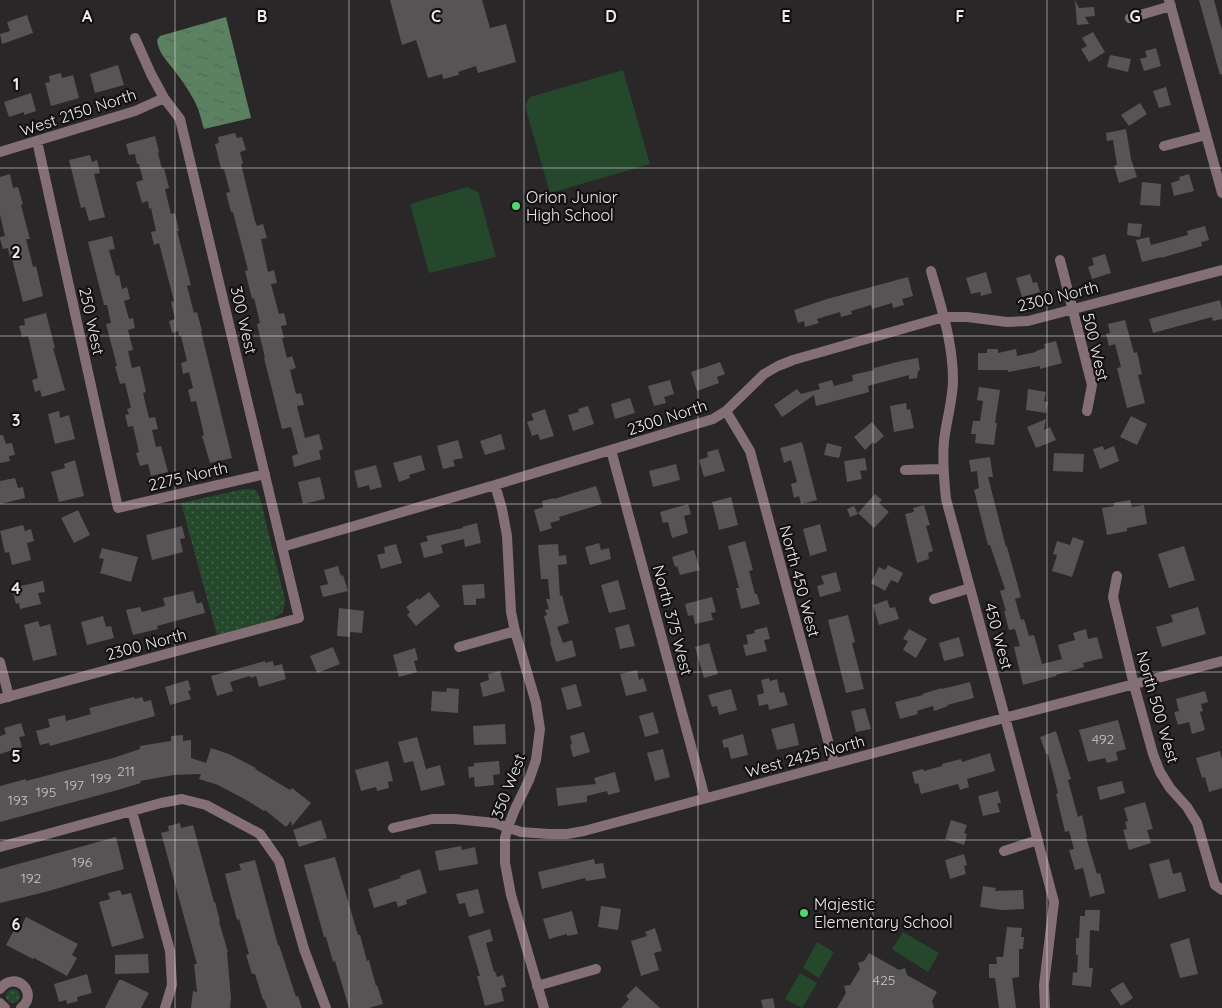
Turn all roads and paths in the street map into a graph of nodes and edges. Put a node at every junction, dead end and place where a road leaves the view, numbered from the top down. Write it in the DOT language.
graph roads {
  1 [pos="1170,3"];
  2 [pos="1130,18"];
  3 [pos="135,38"];
  4 [pos="164,98"];
  5 [pos="1206,134"];
  6 [pos="37,141"];
  7 [pos="1164,146"];
  8 [pos="0,152"];
  9 [pos="1222,193"];
  10 [pos="1060,260"];
  11 [pos="1222,270"];
  12 [pos="931,271"];
  13 [pos="1072,308"];
  14 [pos="944,318"];
  15 [pos="726,411"];
  16 [pos="1087,411"];
  17 [pos="611,450"];
  18 [pos="942,468"];
  19 [pos="905,470"];
  20 [pos="265,474"];
  21 [pos="494,485"];
  22 [pos="118,508"];
  23 [pos="282,547"];
  24 [pos="1117,576"];
  25 [pos="970,588"];
  26 [pos="934,599"];
  27 [pos="299,618"];
  28 [pos="515,631"];
  29 [pos="458,647"];
  30 [pos="0,662"];
  31 [pos="1222,662"];
  32 [pos="1134,685"];
  33 [pos="4,698"];
  34 [pos="1006,718"];
  35 [pos="834,763"];
  36 [pos="705,798"];
  37 [pos="132,810"];
  38 [pos="508,827"];
  39 [pos="393,828"];
  40 [pos="1038,840"];
  41 [pos="0,847"];
  42 [pos="1004,851"];
  43 [pos="1222,890"];
  44 [pos="596,969"];
  45 [pos="537,986"];
  46 [pos="0,989"];
  47 [pos="0,1003"];
  48 [pos="5,1008"];
  49 [pos="21,1008"];
  50 [pos="164,1008"];
  51 [pos="326,1008"];
  52 [pos="544,1008"];
  53 [pos="1045,1008"];
  1 -- 2 [label="street"];
  1 -- 5 [label="street"];
  3 -- 4 [label="street, 300 West"];
  4 -- 6 [label="street, West 2150 North"];
  4 -- 20 [label="street, 300 West"];
  5 -- 7 [label="street"];
  5 -- 9 [label="street"];
  6 -- 8 [label="street, West 2150 North"];
  6 -- 22 [label="street, 250 West"];
  10 -- 13 [label="street, 500 West"];
  11 -- 13 [label="street, 2300 North"];
  12 -- 14 [label="street, 450 West"];
  13 -- 14 [label="street, 2300 North"];
  13 -- 16 [label="street, 500 West"];
  14 -- 15 [label="street, 2300 North"];
  14 -- 18 [label="street, 450 West"];
  15 -- 17 [label="street, 2300 North"];
  15 -- 35 [label="street, North 450 West"];
  17 -- 21 [label="street, 2300 North"];
  17 -- 36 [label="street, North 375 West"];
  18 -- 19 [label="street"];
  18 -- 25 [label="street, 450 West"];
  20 -- 22 [label="street, 2275 North"];
  20 -- 23 [label="street, 300 West"];
  21 -- 23 [label="street, 2300 North"];
  21 -- 28 [label="street, 350 West"];
  23 -- 27 [label="street, 300 West"];
  24 -- 32 [label="street, North 500 West"];
  25 -- 26 [label="street"];
  25 -- 34 [label="street, 450 West"];
  27 -- 33 [label="street, 2300 North"];
  28 -- 29 [label="street"];
  28 -- 38 [label="street, 350 West"];
  30 -- 33 [label="street"];
  31 -- 32 [label="street, West 2425 North"];
  32 -- 34 [label="street, West 2425 North"];
  32 -- 43 [label="street, North 500 West"];
  34 -- 35 [label="street, West 2425 North"];
  34 -- 40 [label="street, 450 West"];
  35 -- 36 [label="street, West 2425 North"];
  36 -- 38 [label="street, West 2425 North"];
  37 -- 41 [label="street"];
  37 -- 50 [label="street"];
  37 -- 51 [label="street"];
  38 -- 39 [label="street, West 2425 North"];
  38 -- 45 [label="street, 350 West"];
  40 -- 42 [label="street"];
  40 -- 53 [label="street, 450 West"];
  44 -- 45 [label="street"];
  45 -- 52 [label="street, 350 West"];
  46 -- 49 [label="street"];
  47 -- 48 [label="street"];
}
